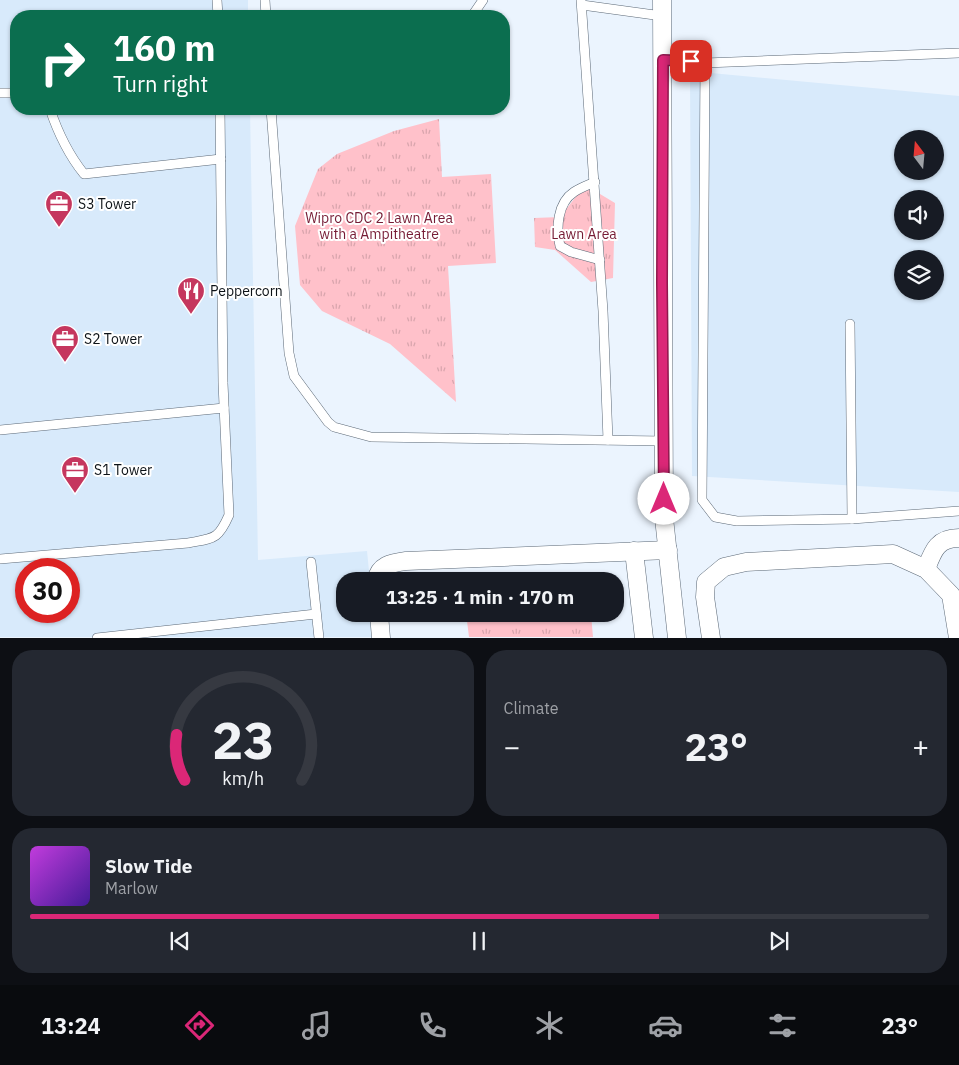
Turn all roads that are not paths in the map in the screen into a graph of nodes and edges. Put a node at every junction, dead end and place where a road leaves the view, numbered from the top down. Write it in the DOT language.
graph roads {
  1 [pos="582,2"];
  2 [pos="662,8"];
  3 [pos="959,54"];
  4 [pos="663,60"];
  5 [pos="705,63"];
  6 [pos="52,115"];
  7 [pos="220,115"];
  8 [pos="271,115"];
  9 [pos="221,159"];
  10 [pos="595,182"];
  11 [pos="600,260"];
  12 [pos="850,324"];
  13 [pos="224,408"];
  14 [pos="0,430"];
  15 [pos="608,440"];
  16 [pos="664,441"];
  17 [pos="959,511"];
  18 [pos="852,519"];
  19 [pos="959,538"];
  20 [pos="668,550"];
  21 [pos="634,551"];
  22 [pos="0,559"];
  23 [pos="311,562"];
  24 [pos="926,569"];
  25 [pos="379,572"];
  26 [pos="316,614"];
  27 [pos="380,622"];
  28 [pos="97,638"];
  29 [pos="319,638"];
  30 [pos="382,638"];
  31 [pos="644,638"];
  32 [pos="677,638"];
  33 [pos="711,638"];
  34 [pos="958,638"];
  1 -- 2 [label="lane"];
  1 -- 10 [label="lane"];
  2 -- 4 [label="street"];
  3 -- 5 [label="lane"];
  4 -- 5 [label="lane"];
  4 -- 16 [label="street"];
  5 -- 18 [label="lane"];
  6 -- 9 [label="lane"];
  7 -- 9 [label="lane"];
  8 -- 15 [label="lane"];
  9 -- 13 [label="lane"];
  10 -- 11 [label="lane"];
  10 -- 11 [label="lane"];
  11 -- 15 [label="lane"];
  12 -- 18 [label="lane"];
  13 -- 14 [label="lane"];
  13 -- 22 [label="lane"];
  15 -- 16 [label="lane"];
  16 -- 20 [label="street"];
  17 -- 18 [label="lane"];
  19 -- 24 [label="street"];
  20 -- 21 [label="street"];
  20 -- 32 [label="street"];
  21 -- 25 [label="street"];
  21 -- 31 [label="street"];
  23 -- 26 [label="lane"];
  24 -- 33 [label="street"];
  24 -- 34 [label="street"];
  26 -- 28 [label="lane"];
  26 -- 29 [label="lane"];
  27 -- 30 [label="street"];
}
